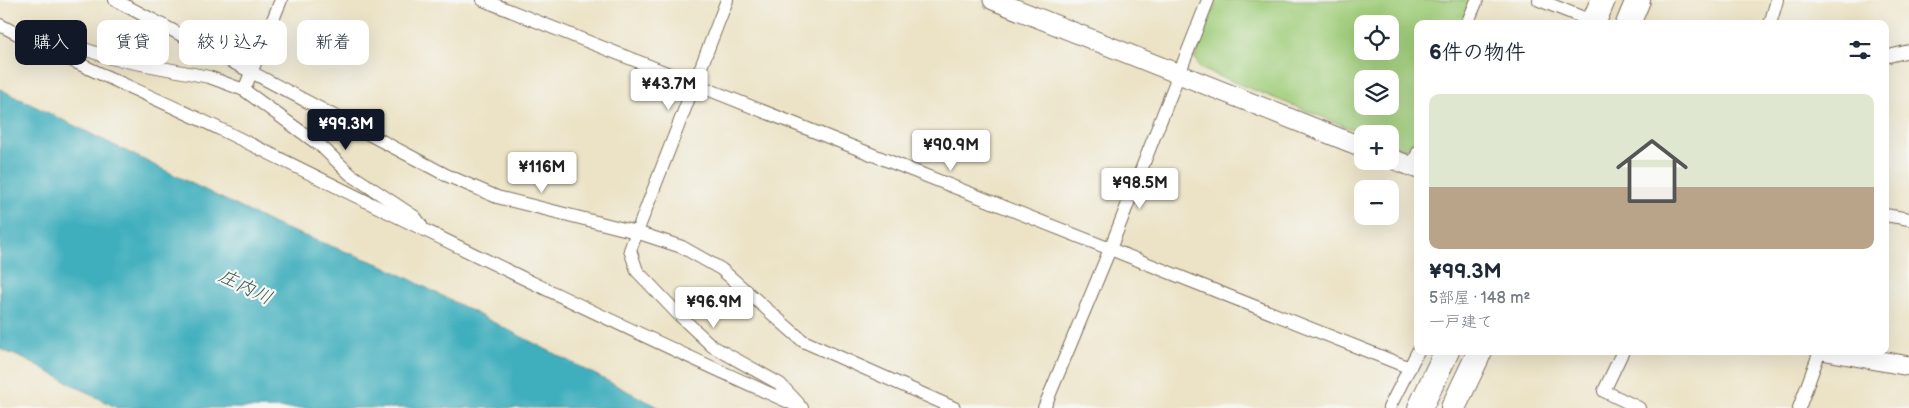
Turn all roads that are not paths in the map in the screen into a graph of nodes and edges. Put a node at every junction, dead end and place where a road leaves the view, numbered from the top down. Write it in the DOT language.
graph roads {
  1 [pos="115,0"];
  2 [pos="281,0"];
  3 [pos="483,0"];
  4 [pos="727,0"];
  5 [pos="993,0"];
  6 [pos="1208,0"];
  7 [pos="1477,0"];
  8 [pos="1539,0"];
  9 [pos="1603,0"];
  10 [pos="1638,0"];
  11 [pos="1778,0"];
  12 [pos="1469,20"];
  13 [pos="1587,20"];
  14 [pos="1595,20"];
  15 [pos="1630,20"];
  16 [pos="1771,20"];
  17 [pos="0,25"];
  18 [pos="15,33"];
  19 [pos="87,50"];
  20 [pos="1909,51"];
  21 [pos="1889,55"];
  22 [pos="83,65"];
  23 [pos="252,73"];
  24 [pos="1179,74"];
  25 [pos="694,85"];
  26 [pos="244,90"];
  27 [pos="1354,144"];
  28 [pos="1399,160"];
  29 [pos="1414,163"];
  30 [pos="1889,216"];
  31 [pos="1909,219"];
  32 [pos="424,229"];
  33 [pos="636,232"];
  34 [pos="1110,250"];
  35 [pos="1416,355"];
  36 [pos="1445,355"];
  37 [pos="1478,355"];
  38 [pos="1621,355"];
  39 [pos="1819,355"];
  40 [pos="1849,355"];
  41 [pos="1909,366"];
  42 [pos="1410,368"];
  43 [pos="802,408"];
  44 [pos="954,408"];
  45 [pos="1044,408"];
  46 [pos="1389,408"];
  47 [pos="1420,408"];
  48 [pos="1453,408"];
  49 [pos="1639,408"];
  50 [pos="1799,408"];
  1 -- 23 [label="street"];
  2 -- 23 [label="street"];
  3 -- 25 [label="street"];
  4 -- 25 [label="street"];
  5 -- 24 [label="street"];
  6 -- 24 [label="street"];
  7 -- 12 [label="street"];
  8 -- 13 [label="street"];
  9 -- 14 [label="highway"];
  10 -- 15 [label="highway"];
  11 -- 16 [label="street"];
  17 -- 18 [label="street"];
  19 -- 26 [label="street"];
  20 -- 21 [label="street"];
  22 -- 32 [label="street"];
  23 -- 26 [label="street"];
  23 -- 33 [label="street"];
  24 -- 27 [label="street"];
  24 -- 34 [label="street"];
  25 -- 33 [label="street"];
  25 -- 34 [label="street"];
  26 -- 32 [label="street"];
  28 -- 29 [label="street"];
  30 -- 31 [label="street"];
  32 -- 43 [label="street"];
  33 -- 43 [label="street"];
  33 -- 44 [label="street"];
  34 -- 42 [label="street"];
  34 -- 45 [label="street"];
  35 -- 42 [label="street"];
  36 -- 47 [label="highway"];
  37 -- 48 [label="highway"];
  38 -- 49 [label="street"];
  39 -- 50 [label="street"];
  40 -- 41 [label="street"];
  42 -- 46 [label="street"];
}
